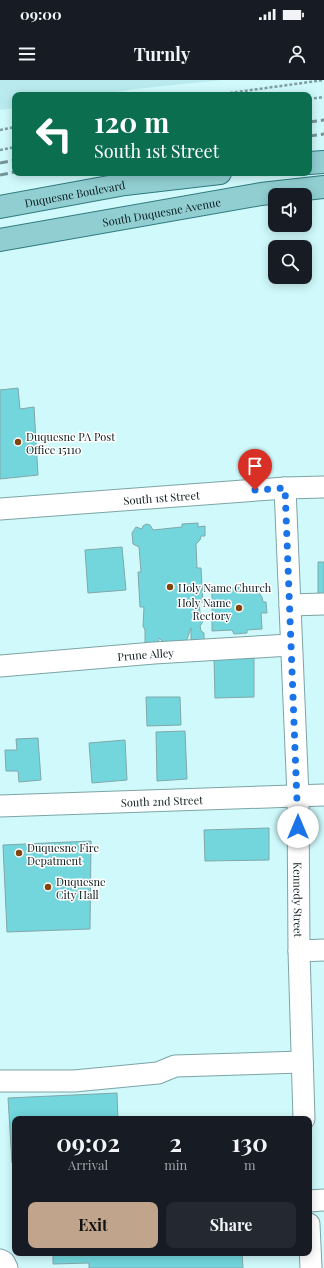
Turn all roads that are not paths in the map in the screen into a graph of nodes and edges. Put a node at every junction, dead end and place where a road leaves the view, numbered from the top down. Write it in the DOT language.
graph roads {
  1 [pos="324,162"];
  2 [pos="312,163"];
  3 [pos="194,176"];
  4 [pos="324,187"];
  5 [pos="0,207"];
  6 [pos="0,240"];
  7 [pos="324,487"];
  8 [pos="285,488"];
  9 [pos="0,509"];
  10 [pos="290,604"];
  11 [pos="324,604"];
  12 [pos="290,646"];
  13 [pos="0,666"];
  14 [pos="324,795"];
  15 [pos="298,796"];
  16 [pos="0,806"];
  17 [pos="324,950"];
  18 [pos="299,951"];
  19 [pos="302,1062"];
  20 [pos="0,1081"];
  21 [pos="304,1116"];
  22 [pos="324,1200"];
  23 [pos="312,1201"];
  24 [pos="310,1256"];
  25 [pos="0,1260"];
  26 [pos="7,1268"];
  27 [pos="311,1268"];
  1 -- 2 [label="main road"];
  3 -- 5 [label="main road, Duquesne Boulevard"];
  4 -- 6 [label="main road, South Duquesne Avenue"];
  7 -- 8 [label="street, South 1st Street"];
  8 -- 9 [label="street, South 1st Street"];
  8 -- 10 [label="street, Kennedy Street"];
  10 -- 11 [label="street"];
  10 -- 12 [label="street, Kennedy Street"];
  12 -- 13 [label="street, Prune Alley"];
  12 -- 15 [label="street, Kennedy Street"];
  14 -- 15 [label="street, South 2nd Street"];
  15 -- 16 [label="street, South 2nd Street"];
  15 -- 18 [label="street, Kennedy Street"];
  17 -- 18 [label="street"];
  18 -- 19 [label="street, Kennedy Street"];
  19 -- 20 [label="street"];
  19 -- 21 [label="street, Kennedy Street"];
  22 -- 23 [label="street"];
  24 -- 27 [label="street"];
  25 -- 26 [label="street"];
}
